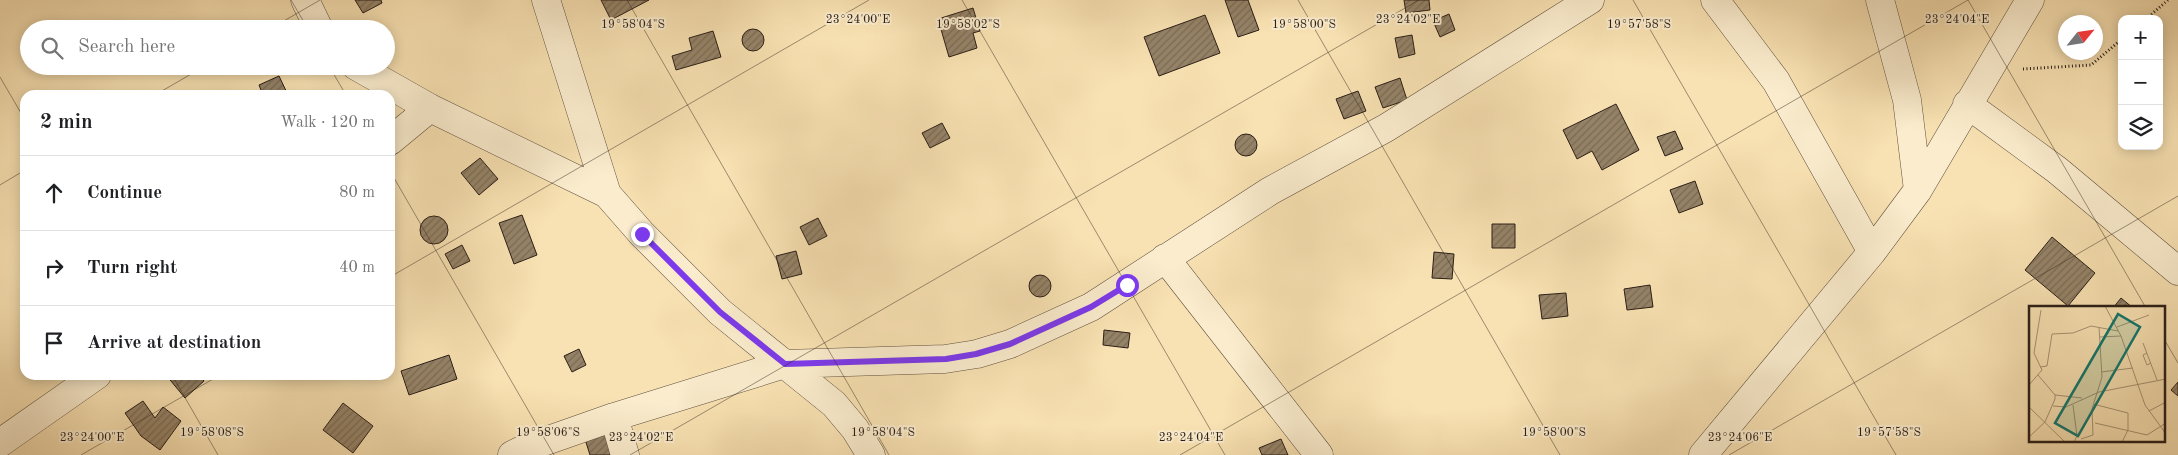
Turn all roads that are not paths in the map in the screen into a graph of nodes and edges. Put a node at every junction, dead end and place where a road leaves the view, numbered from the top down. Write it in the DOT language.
graph roads {
  1 [pos="305,0"];
  2 [pos="546,0"];
  3 [pos="1590,0"];
  4 [pos="1715,0"];
  5 [pos="1880,0"];
  6 [pos="2030,0"];
  7 [pos="315,20"];
  8 [pos="372,75"];
  9 [pos="1967,104"];
  10 [pos="430,108"];
  11 [pos="395,137"];
  12 [pos="1918,190"];
  13 [pos="608,194"];
  14 [pos="1872,252"];
  15 [pos="1165,258"];
  16 [pos="2178,271"];
  17 [pos="785,364"];
  18 [pos="90,380"];
  19 [pos="614,417"];
  20 [pos="0,442"];
  21 [pos="512,455"];
  22 [pos="625,455"];
  23 [pos="871,455"];
  24 [pos="1319,455"];
  25 [pos="1703,455"];
  1 -- 7 [label="street"];
  2 -- 13 [label="street"];
  3 -- 15 [label="street"];
  4 -- 14 [label="street"];
  5 -- 12 [label="street"];
  6 -- 9 [label="street"];
  8 -- 10 [label="street"];
  9 -- 12 [label="street"];
  9 -- 16 [label="street"];
  10 -- 11 [label="street"];
  10 -- 13 [label="street"];
  12 -- 14 [label="street"];
  13 -- 17 [label="street"];
  14 -- 25 [label="street"];
  15 -- 17 [label="street"];
  15 -- 24 [label="street"];
  17 -- 19 [label="street"];
  17 -- 23 [label="street"];
  18 -- 20 [label="street"];
  19 -- 21 [label="street"];
  19 -- 22 [label="street"];
}
